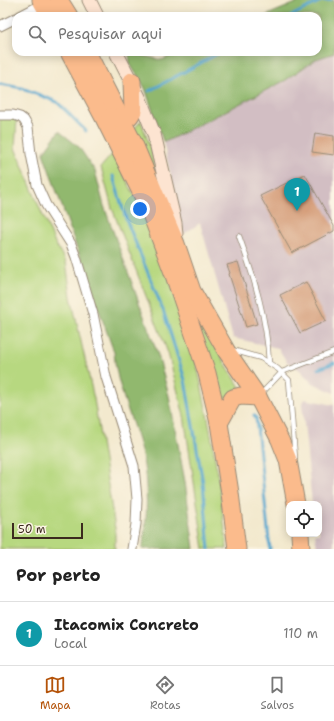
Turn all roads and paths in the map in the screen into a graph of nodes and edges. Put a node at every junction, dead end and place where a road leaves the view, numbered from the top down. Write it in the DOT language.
graph roads {
  1 [pos="91,1"];
  2 [pos="48,5"];
  3 [pos="30,12"];
  4 [pos="61,12"];
  5 [pos="95,12"];
  6 [pos="12,20"];
  7 [pos="0,26"];
  8 [pos="71,56"];
  9 [pos="89,56"];
  10 [pos="118,56"];
  11 [pos="132,81"];
  12 [pos="96,104"];
  13 [pos="0,114"];
  14 [pos="121,120"];
  15 [pos="238,236"];
  16 [pos="176,244"];
  17 [pos="224,347"];
  18 [pos="334,352"];
  19 [pos="269,363"];
  20 [pos="282,372"];
  21 [pos="258,397"];
  22 [pos="219,423"];
  23 [pos="295,465"];
  24 [pos="296,473"];
  25 [pos="296,501"];
  26 [pos="297,501"];
  27 [pos="300,537"];
  28 [pos="132,549"];
  29 [pos="237,549"];
  30 [pos="302,549"];
  1 -- 5 [label="street"];
  2 -- 3 [label="street"];
  2 -- 4 [label="highway"];
  6 -- 7 [label="street"];
  8 -- 12 [label="highway"];
  9 -- 14 [label="highway"];
  10 -- 11 [label="street"];
  11 -- 14 [label="highway"];
  11 -- 16 [label="street"];
  12 -- 14 [label="highway"];
  12 -- 22 [label="highway"];
  13 -- 28 [label="street"];
  14 -- 16 [label="highway"];
  15 -- 19 [label="lane"];
  16 -- 17 [label="highway"];
  17 -- 19 [label="lane"];
  17 -- 21 [label="highway"];
  18 -- 20 [label="lane"];
  19 -- 20 [label="lane"];
  20 -- 21 [label="lane"];
  20 -- 23 [label="lane"];
  21 -- 22 [label="highway"];
  21 -- 25 [label="highway"];
  22 -- 29 [label="highway"];
  24 -- 26 [label="lane"];
  27 -- 30 [label="highway"];
}
